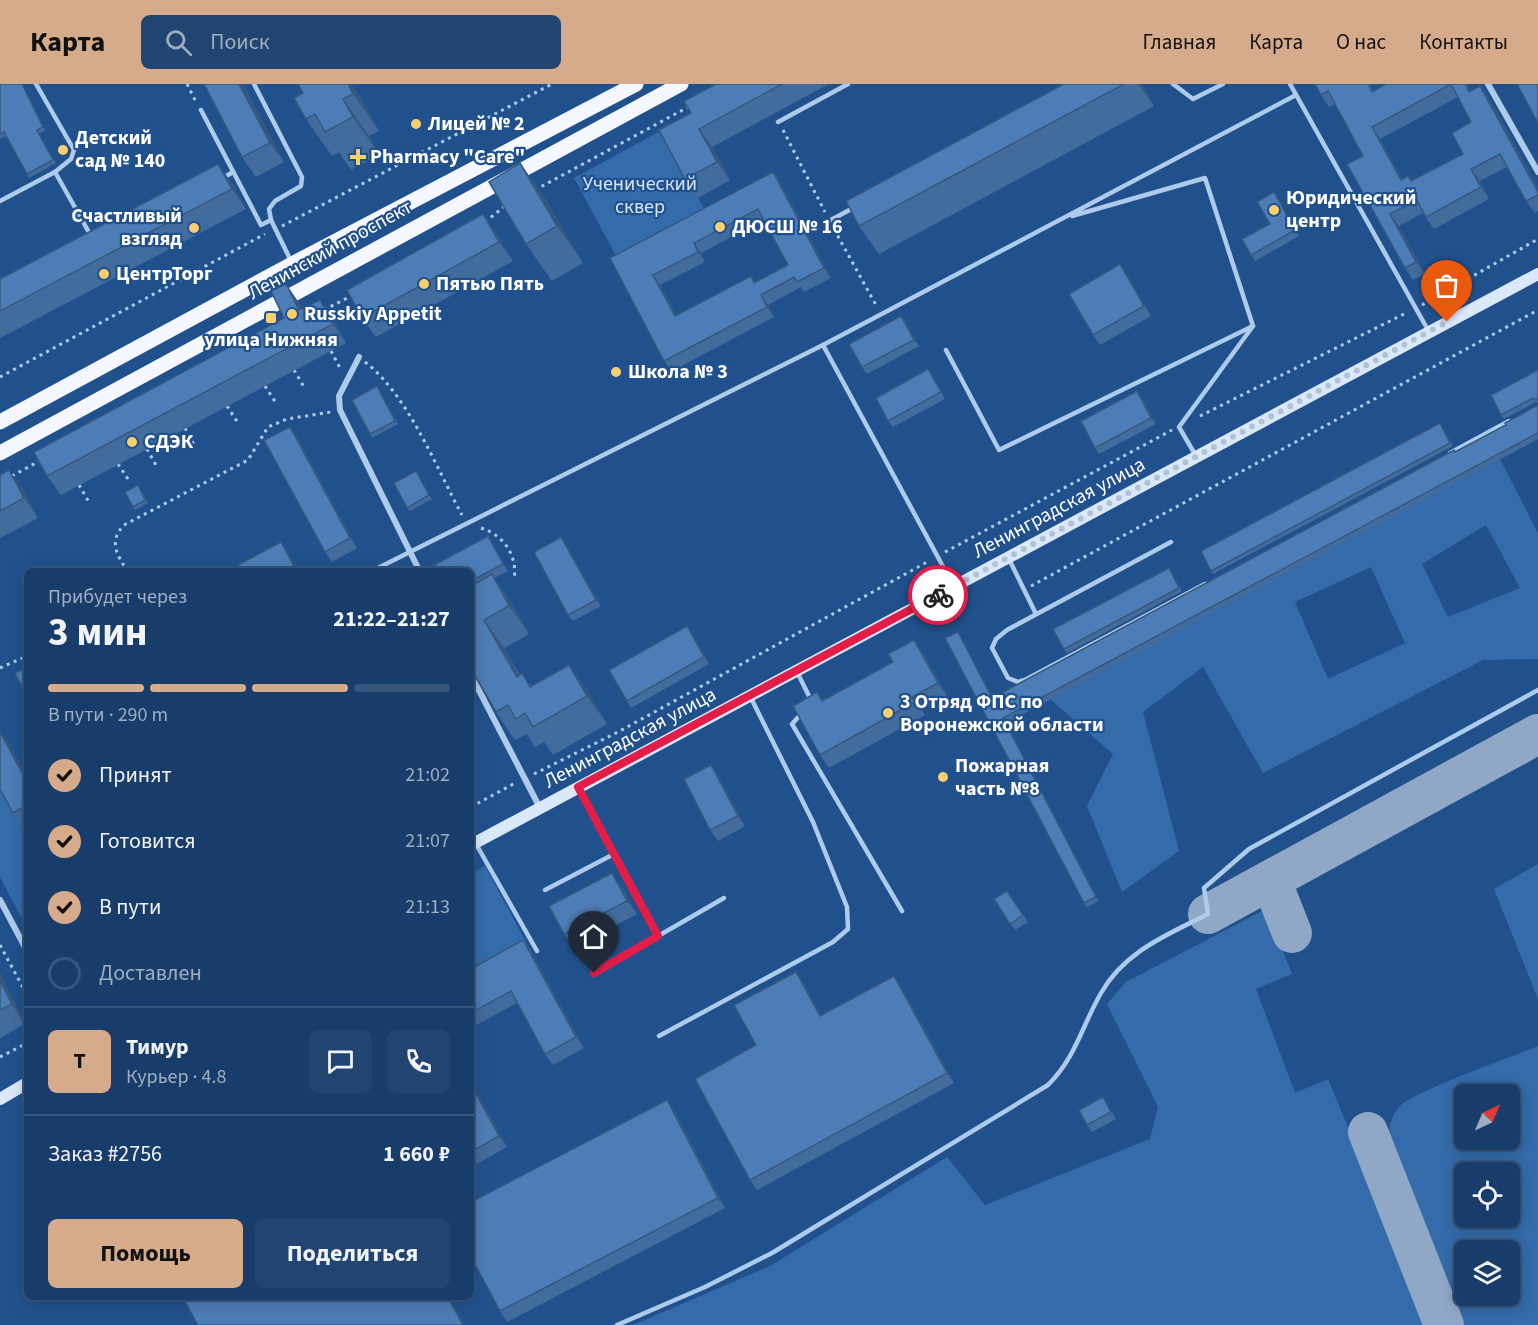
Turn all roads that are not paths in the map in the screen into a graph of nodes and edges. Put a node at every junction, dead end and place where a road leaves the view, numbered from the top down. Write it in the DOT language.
graph roads {
  1 [pos="36,84"];
  2 [pos="254,84"];
  3 [pos="681,84"];
  4 [pos="848,84"];
  5 [pos="1173,84"];
  6 [pos="1223,84"];
  7 [pos="1290,84"];
  8 [pos="1488,84"];
  9 [pos="632,85"];
  10 [pos="1296,95"];
  11 [pos="201,110"];
  12 [pos="778,123"];
  13 [pos="55,171"];
  14 [pos="233,172"];
  15 [pos="1538,172"];
  16 [pos="214,183"];
  17 [pos="0,201"];
  18 [pos="860,204"];
  19 [pos="1063,218"];
  20 [pos="271,220"];
  21 [pos="830,220"];
  22 [pos="96,246"];
  23 [pos="292,264"];
  24 [pos="1538,274"];
  25 [pos="1253,326"];
  26 [pos="1429,332"];
  27 [pos="823,345"];
  28 [pos="946,350"];
  29 [pos="359,357"];
  30 [pos="1520,415"];
  31 [pos="0,422"];
  32 [pos="0,453"];
  33 [pos="1447,455"];
  34 [pos="1196,457"];
  35 [pos="1171,542"];
  36 [pos="410,551"];
  37 [pos="1008,557"];
  38 [pos="378,568"];
  39 [pos="418,568"];
  40 [pos="1215,579"];
  41 [pos="954,586"];
  42 [pos="1036,614"];
  43 [pos="797,670"];
  44 [pos="474,681"];
  45 [pos="1538,690"];
  46 [pos="750,696"];
  47 [pos="578,787"];
  48 [pos="540,808"];
  49 [pos="474,843"];
  50 [pos="474,846"];
  51 [pos="614,854"];
  52 [pos="545,890"];
  53 [pos="724,898"];
  54 [pos="0,900"];
  55 [pos="902,910"];
  56 [pos="658,936"];
  57 [pos="24,945"];
  58 [pos="537,951"];
  59 [pos="594,973"];
  60 [pos="659,1036"];
  61 [pos="24,1085"];
  62 [pos="0,1099"];
  63 [pos="617,1325"];
  1 -- 13 [label="lane"];
  2 -- 20 [label="lane"];
  3 -- 32 [label="main road, Ленинский проспект"];
  4 -- 12 [label="lane"];
  5 -- 6 [label="lane"];
  7 -- 10 [label="lane"];
  8 -- 15 [label="street"];
  9 -- 23 [label="main road, Ленинский проспект"];
  10 -- 19 [label="lane"];
  10 -- 26 [label="lane"];
  11 -- 14 [label="lane"];
  13 -- 17 [label="lane"];
  13 -- 22 [label="lane"];
  14 -- 16 [label="lane"];
  14 -- 20 [label="lane"];
  18 -- 21 [label="lane"];
  19 -- 25 [label="lane"];
  19 -- 27 [label="lane"];
  20 -- 23 [label="lane"];
  23 -- 31 [label="main road, Ленинский проспект"];
  24 -- 26 [label="main road, Ленинградская улица"];
  25 -- 28 [label="lane"];
  25 -- 34 [label="lane"];
  26 -- 34 [label="main road, Ленинградская улица"];
  27 -- 36 [label="lane"];
  27 -- 41 [label="lane"];
  29 -- 36 [label="street"];
  30 -- 33 [label="lane"];
  34 -- 37 [label="main road, Ленинградская улица"];
  35 -- 42 [label="lane"];
  36 -- 38 [label="lane"];
  36 -- 39 [label="street"];
  37 -- 41 [label="main road, Ленинградская улица"];
  37 -- 42 [label="lane"];
  40 -- 42 [label="lane"];
  41 -- 43 [label="main road, Ленинградская улица"];
  43 -- 46 [label="main road, Ленинградская улица"];
  43 -- 55 [label="lane"];
  44 -- 48 [label="street"];
  45 -- 63 [label="lane"];
  46 -- 47 [label="main road, Ленинградская улица"];
  46 -- 60 [label="lane"];
  47 -- 48 [label="main road, Ленинградская улица"];
  47 -- 51 [label="lane"];
  48 -- 49 [label="main road, Ленинградская улица"];
  50 -- 58 [label="lane"];
  51 -- 52 [label="lane"];
  51 -- 56 [label="lane"];
  53 -- 56 [label="lane"];
  54 -- 57 [label="street"];
  56 -- 59 [label="lane"];
  61 -- 62 [label="main road"];
}
